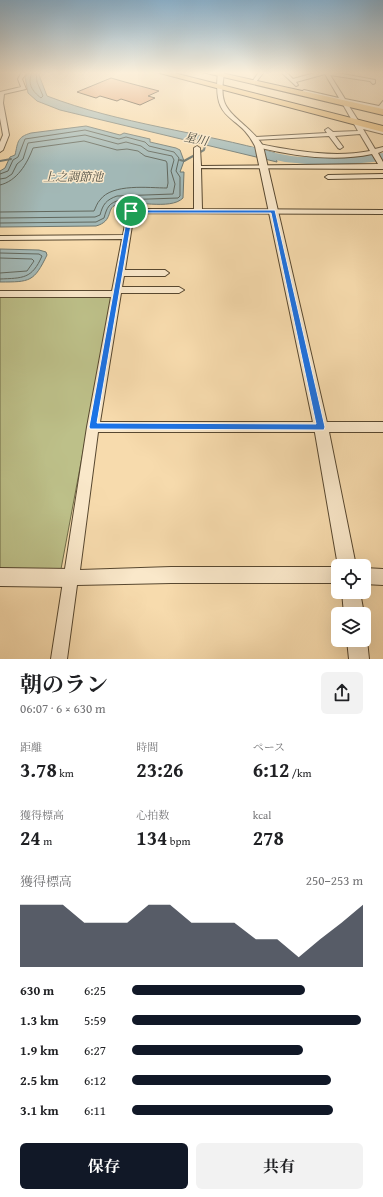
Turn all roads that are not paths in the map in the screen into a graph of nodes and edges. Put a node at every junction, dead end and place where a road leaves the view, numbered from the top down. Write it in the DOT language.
graph roads {
  1 [pos="344,102"];
  2 [pos="0,103"];
  3 [pos="222,103"];
  4 [pos="286,103"];
  5 [pos="348,103"];
  6 [pos="382,109"];
  7 [pos="360,127"];
  8 [pos="383,129"];
  9 [pos="330,132"];
  10 [pos="383,132"];
  11 [pos="3,135"];
  12 [pos="257,142"];
  13 [pos="340,147"];
  14 [pos="197,148"];
  15 [pos="383,149"];
  16 [pos="0,150"];
  17 [pos="374,152"];
  18 [pos="262,165"];
  19 [pos="383,166"];
  20 [pos="203,167"];
  21 [pos="328,176"];
  22 [pos="383,176"];
  23 [pos="198,211"];
  24 [pos="273,211"];
  25 [pos="383,212"];
  26 [pos="126,237"];
  27 [pos="0,238"];
  28 [pos="119,274"];
  29 [pos="165,274"];
  30 [pos="179,290"];
  31 [pos="116,292"];
  32 [pos="0,294"];
  33 [pos="93,427"];
  34 [pos="321,427"];
  35 [pos="383,427"];
  36 [pos="346,559"];
  37 [pos="331,576"];
  38 [pos="371,576"];
  39 [pos="0,577"];
  40 [pos="383,577"];
  41 [pos="70,578"];
  42 [pos="358,647"];
  43 [pos="59,659"];
  44 [pos="359,659"];
  1 -- 7 [label="street"];
  2 -- 11 [label="street"];
  3 -- 12 [label="street"];
  4 -- 7 [label="highway"];
  5 -- 6 [label="highway"];
  7 -- 8 [label="highway"];
  7 -- 9 [label="street"];
  7 -- 10 [label="street"];
  7 -- 17 [label="street"];
  9 -- 12 [label="street"];
  9 -- 13 [label="street"];
  11 -- 16 [label="street"];
  12 -- 17 [label="street"];
  12 -- 18 [label="street"];
  14 -- 23 [label="street"];
  15 -- 17 [label="street"];
  17 -- 19 [label="street"];
  18 -- 19 [label="street"];
  18 -- 20 [label="street"];
  18 -- 24 [label="street"];
  21 -- 22 [label="street"];
  23 -- 24 [label="street"];
  23 -- 26 [label="street"];
  24 -- 25 [label="street"];
  24 -- 34 [label="street"];
  26 -- 27 [label="street"];
  26 -- 28 [label="street"];
  28 -- 29 [label="street"];
  28 -- 31 [label="street"];
  30 -- 31 [label="street"];
  31 -- 32 [label="street"];
  31 -- 33 [label="street"];
  33 -- 34 [label="street"];
  33 -- 41 [label="street"];
  34 -- 35 [label="street"];
  34 -- 36 [label="street"];
  37 -- 41 [label="street"];
  38 -- 40 [label="street"];
  39 -- 41 [label="street"];
  41 -- 43 [label="street"];
  42 -- 44 [label="street"];
}
